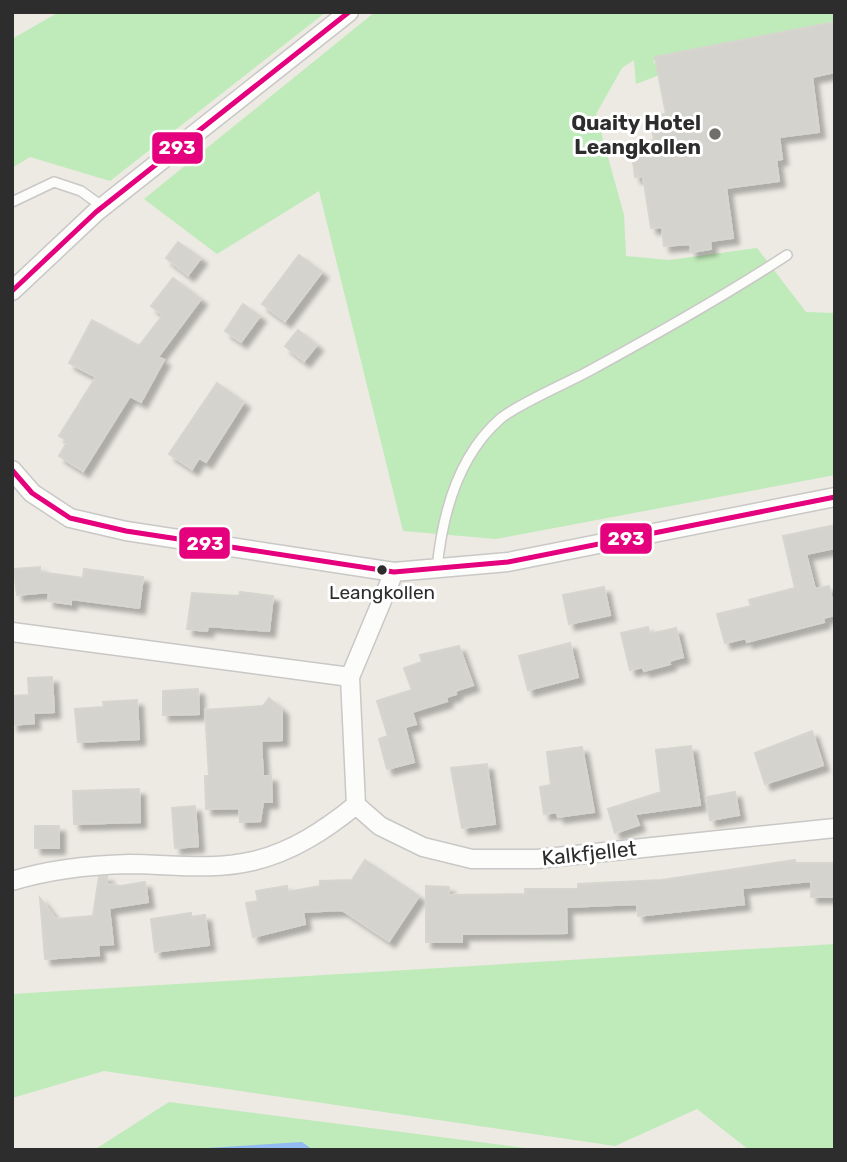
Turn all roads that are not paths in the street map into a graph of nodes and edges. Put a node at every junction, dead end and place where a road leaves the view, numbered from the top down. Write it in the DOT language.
graph roads {
  1 [pos="349,12"];
  2 [pos="12,202"];
  3 [pos="103,207"];
  4 [pos="787,255"];
  5 [pos="12,291"];
  6 [pos="12,470"];
  7 [pos="835,497"];
  8 [pos="437,569"];
  9 [pos="394,572"];
  10 [pos="12,632"];
  11 [pos="350,677"];
  12 [pos="356,805"];
  13 [pos="835,828"];
  14 [pos="12,881"];
  1 -- 3 [label="street"];
  2 -- 3 [label="lane"];
  3 -- 5 [label="street"];
  4 -- 8 [label="lane"];
  6 -- 9 [label="street"];
  7 -- 8 [label="street"];
  8 -- 9 [label="street"];
  9 -- 11 [label="street"];
  10 -- 11 [label="street"];
  11 -- 12 [label="street"];
  12 -- 13 [label="street, Kalkfjellet"];
  12 -- 14 [label="street"];
}
